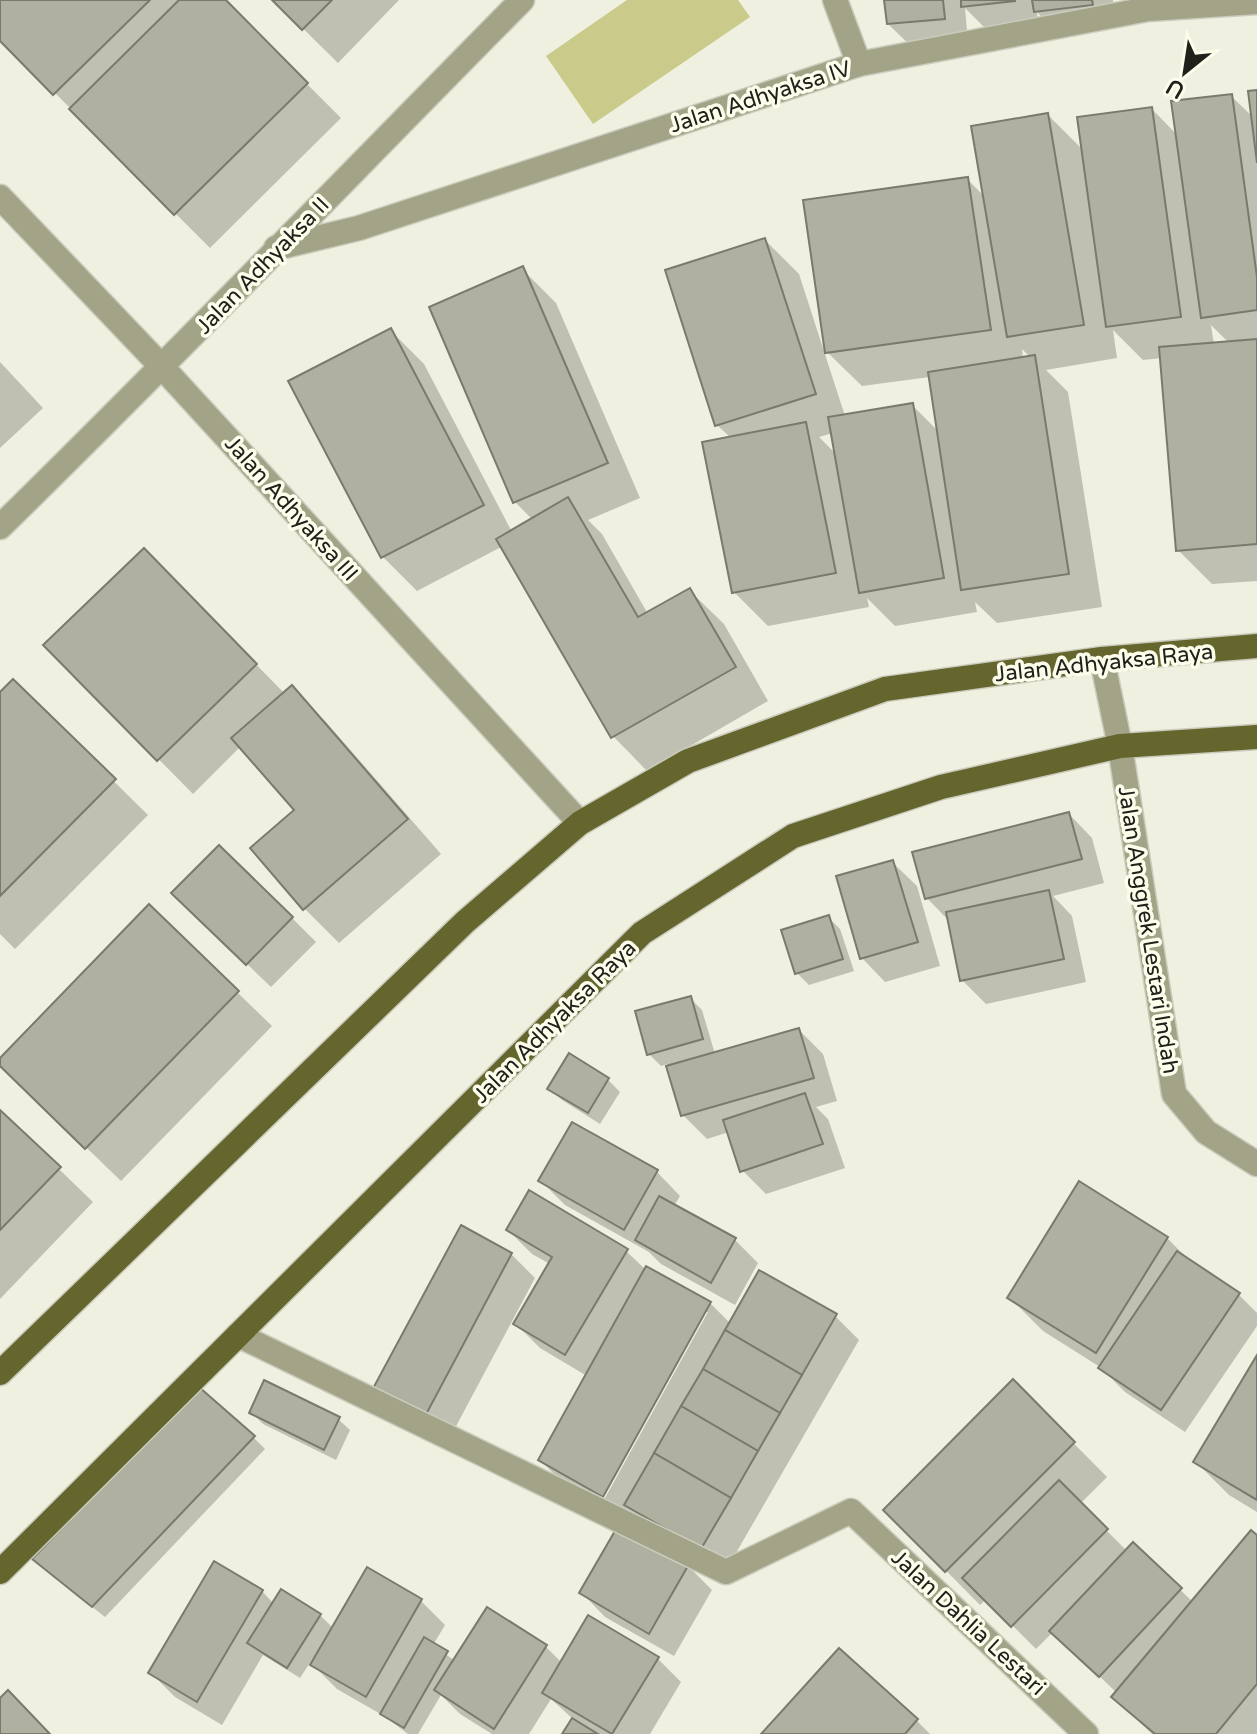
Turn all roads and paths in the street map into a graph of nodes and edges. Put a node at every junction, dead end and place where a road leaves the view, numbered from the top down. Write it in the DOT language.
graph roads {
  1 [pos="522,0"];
  2 [pos="835,0"];
  3 [pos="1257,2"];
  4 [pos="1148,5"];
  5 [pos="859,64"];
  6 [pos="0,197"];
  7 [pos="276,248"];
  8 [pos="163,368"];
  9 [pos="0,527"];
  10 [pos="1257,646"];
  11 [pos="1102,659"];
  12 [pos="1257,737"];
  13 [pos="1120,746"];
  14 [pos="580,823"];
  15 [pos="1257,1164"];
  16 [pos="238,1335"];
  17 [pos="0,1373"];
  18 [pos="0,1572"];
  19 [pos="1086,1734"];
  1 -- 7 [label="street, Jalan Adhyaksa II"];
  2 -- 5 [label="street"];
  3 -- 4 [label="street, Jalan Adhyaksa IV"];
  4 -- 5 [label="street, Jalan Adhyaksa IV"];
  5 -- 7 [label="street, Jalan Adhyaksa IV"];
  6 -- 8 [label="street, Jalan Adhyaksa III"];
  7 -- 8 [label="street, Jalan Adhyaksa II"];
  8 -- 9 [label="street, Jalan Adhyaksa II"];
  8 -- 14 [label="street, Jalan Adhyaksa III"];
  10 -- 11 [label="main road, Jalan Adhyaksa Raya"];
  11 -- 13 [label="street, Jalan Anggrek Lestari Indah"];
  11 -- 14 [label="main road, Jalan Adhyaksa Raya"];
  12 -- 13 [label="main road, Jalan Adhyaksa Raya"];
  13 -- 15 [label="street, Jalan Anggrek Lestari Indah"];
  13 -- 16 [label="main road, Jalan Adhyaksa Raya"];
  14 -- 17 [label="main road, Jalan Adhyaksa Raya"];
  16 -- 18 [label="main road, Jalan Adhyaksa Raya"];
  16 -- 19 [label="street, Jalan Dahlia Lestari"];
}
